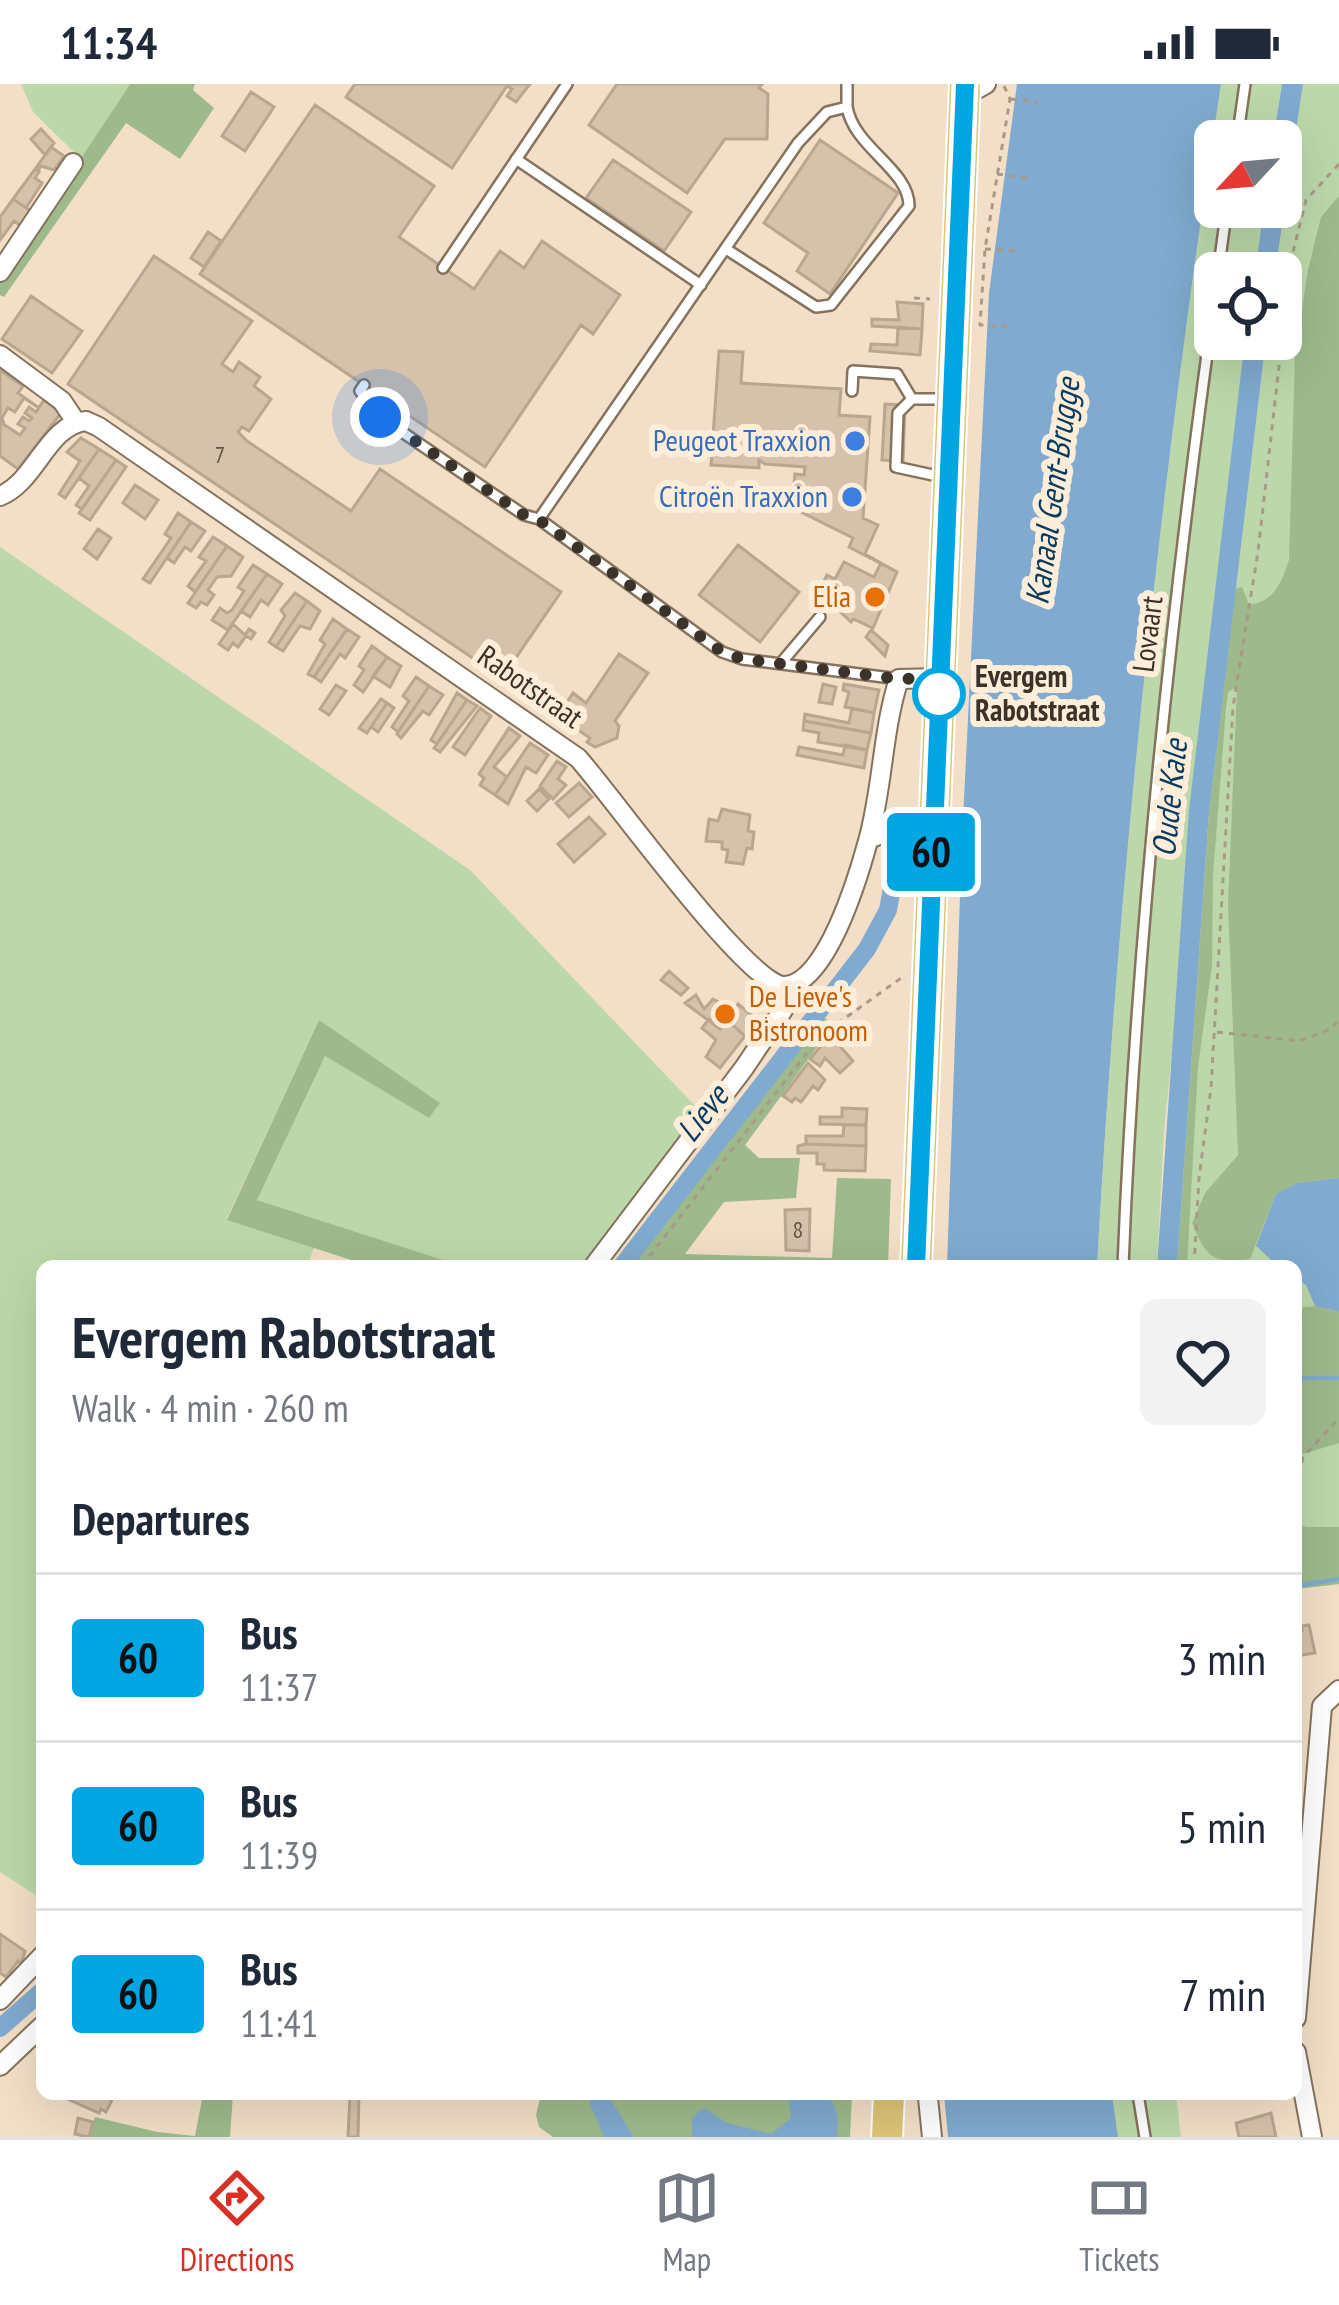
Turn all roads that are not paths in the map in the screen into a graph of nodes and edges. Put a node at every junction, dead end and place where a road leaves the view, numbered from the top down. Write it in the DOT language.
graph roads {
  1 [pos="567,84"];
  2 [pos="848,84"];
  3 [pos="1245,84"];
  4 [pos="972,88"];
  5 [pos="848,107"];
  6 [pos="1240,120"];
  7 [pos="515,159"];
  8 [pos="73,163"];
  9 [pos="726,249"];
  10 [pos="443,268"];
  11 [pos="0,272"];
  12 [pos="701,285"];
  13 [pos="0,355"];
  14 [pos="1207,360"];
  15 [pos="364,385"];
  16 [pos="852,391"];
  17 [pos="951,398"];
  18 [pos="912,399"];
  19 [pos="76,422"];
  20 [pos="947,479"];
  21 [pos="0,496"];
  22 [pos="538,519"];
  23 [pos="820,617"];
  24 [pos="781,664"];
  25 [pos="940,678"];
  26 [pos="898,679"];
  27 [pos="869,838"];
  28 [pos="931,845"];
  29 [pos="784,986"];
  30 [pos="599,1260"];
  31 [pos="916,1260"];
  32 [pos="1123,1260"];
  33 [pos="1339,1690"];
  34 [pos="1302,1946"];
  35 [pos="36,1962"];
  36 [pos="0,2000"];
  37 [pos="36,2032"];
  38 [pos="0,2066"];
  39 [pos="1302,2084"];
  40 [pos="889,2100"];
  41 [pos="928,2100"];
  42 [pos="1139,2100"];
  43 [pos="887,2137"];
  44 [pos="932,2137"];
  45 [pos="1144,2137"];
  46 [pos="1312,2137"];
  1 -- 7 [label="lane"];
  2 -- 5 [label="lane"];
  3 -- 6 [label="lane"];
  4 -- 17 [label="main road"];
  5 -- 9 [label="lane"];
  5 -- 9 [label="lane"];
  7 -- 10 [label="lane"];
  7 -- 12 [label="lane"];
  8 -- 11 [label="street"];
  9 -- 12 [label="lane"];
  12 -- 22 [label="lane"];
  13 -- 19 [label="street, Rabotstraat"];
  14 -- 32 [label="lane, Lovaart"];
  15 -- 22 [label="lane"];
  16 -- 18 [label="lane"];
  17 -- 18 [label="lane"];
  17 -- 20 [label="main road"];
  18 -- 20 [label="lane"];
  19 -- 21 [label="street"];
  19 -- 29 [label="street, Rabotstraat"];
  20 -- 25 [label="main road"];
  22 -- 24 [label="lane"];
  23 -- 24 [label="lane"];
  24 -- 26 [label="lane"];
  25 -- 26 [label="street"];
  25 -- 28 [label="main road"];
  26 -- 27 [label="street"];
  27 -- 28 [label="street"];
  27 -- 29 [label="street"];
  28 -- 31 [label="main road"];
  29 -- 30 [label="street"];
  33 -- 34 [label="street"];
  35 -- 36 [label="street"];
  37 -- 38 [label="street"];
  39 -- 46 [label="street"];
  40 -- 43 [label="main road"];
  41 -- 44 [label="street"];
  42 -- 45 [label="lane"];
}
